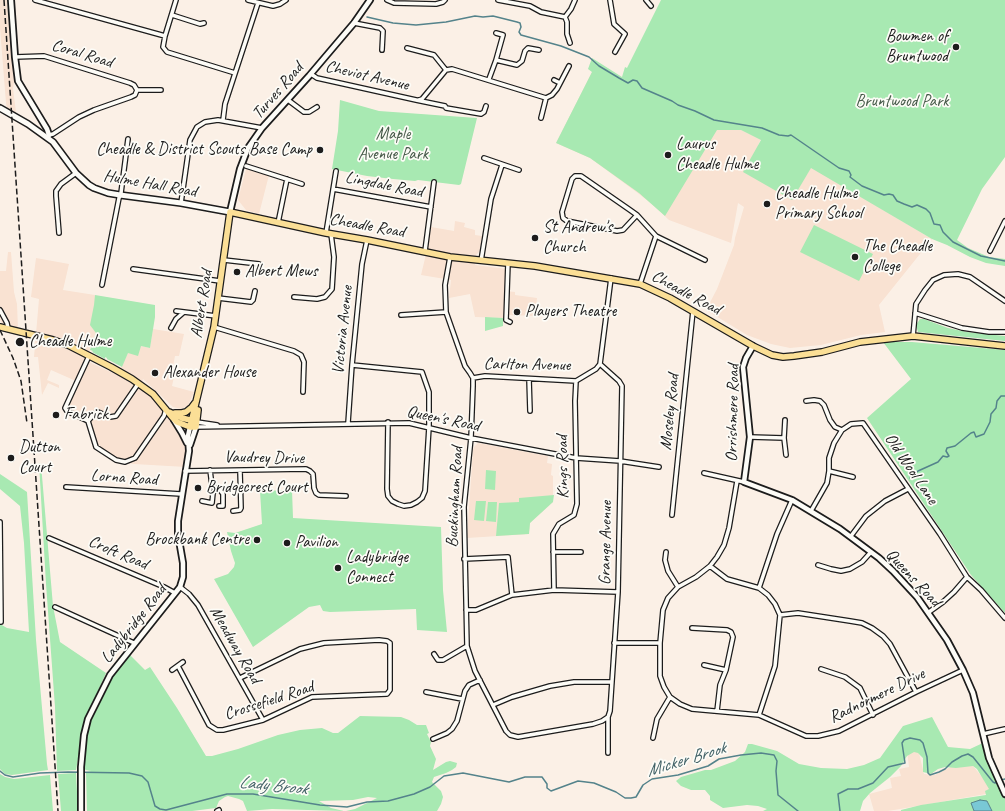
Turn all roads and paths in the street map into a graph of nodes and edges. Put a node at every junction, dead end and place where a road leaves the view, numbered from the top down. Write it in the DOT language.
graph roads {
  1 [pos="11,0"];
  2 [pos="35,0"];
  3 [pos="176,0"];
  4 [pos="248,0"];
  5 [pos="286,0"];
  6 [pos="370,0"];
  7 [pos="387,0"];
  8 [pos="445,0"];
  9 [pos="498,0"];
  10 [pos="575,0"];
  11 [pos="610,0"];
  12 [pos="646,0"];
  13 [pos="258,3"];
  14 [pos="651,6"];
  15 [pos="172,15"];
  16 [pos="565,17"];
  17 [pos="204,23"];
  18 [pos="354,23"];
  19 [pos="496,33"];
  20 [pos="165,36"];
  21 [pos="570,43"];
  22 [pos="406,48"];
  23 [pos="382,50"];
  24 [pos="539,50"];
  25 [pos="615,52"];
  26 [pos="15,57"];
  27 [pos="496,60"];
  28 [pos="569,66"];
  29 [pos="446,70"];
  30 [pos="234,73"];
  31 [pos="311,74"];
  32 [pos="489,79"];
  33 [pos="554,80"];
  34 [pos="560,83"];
  35 [pos="137,90"];
  36 [pos="161,90"];
  37 [pos="546,98"];
  38 [pos="288,100"];
  39 [pos="419,100"];
  40 [pos="486,106"];
  41 [pos="317,107"];
  42 [pos="0,108"];
  43 [pos="541,118"];
  44 [pos="223,120"];
  45 [pos="262,128"];
  46 [pos="49,136"];
  47 [pos="128,139"];
  48 [pos="484,158"];
  49 [pos="502,165"];
  50 [pos="246,166"];
  51 [pos="519,170"];
  52 [pos="336,171"];
  53 [pos="76,173"];
  54 [pos="287,179"];
  55 [pos="434,182"];
  56 [pos="302,184"];
  57 [pos="333,188"];
  58 [pos="120,195"];
  59 [pos="181,200"];
  60 [pos="431,207"];
  61 [pos="230,212"];
  62 [pos="637,215"];
  63 [pos="1005,221"];
  64 [pos="278,223"];
  65 [pos="59,233"];
  66 [pos="329,234"];
  67 [pos="656,236"];
  68 [pos="367,240"];
  69 [pos="425,251"];
  70 [pos="990,251"];
  71 [pos="450,257"];
  72 [pos="224,260"];
  73 [pos="705,260"];
  74 [pos="481,261"];
  75 [pos="508,263"];
  76 [pos="259,264"];
  77 [pos="133,269"];
  78 [pos="611,278"];
  79 [pos="220,281"];
  80 [pos="640,284"];
  81 [pos="102,285"];
  82 [pos="255,291"];
  83 [pos="294,297"];
  84 [pos="218,298"];
  85 [pos="1005,301"];
  86 [pos="0,310"];
  87 [pos="176,311"];
  88 [pos="693,311"];
  89 [pos="184,312"];
  90 [pos="446,312"];
  91 [pos="915,313"];
  92 [pos="401,315"];
  93 [pos="216,316"];
  94 [pos="510,322"];
  95 [pos="0,327"];
  96 [pos="214,327"];
  97 [pos="8,328"];
  98 [pos="171,328"];
  99 [pos="1005,332"];
  100 [pos="913,336"];
  101 [pos="753,346"];
  102 [pos="1005,346"];
  103 [pos="89,356"];
  104 [pos="600,364"];
  105 [pos="352,365"];
  106 [pos="472,378"];
  107 [pos="529,379"];
  108 [pos="576,381"];
  109 [pos="138,384"];
  110 [pos="303,392"];
  111 [pos="197,400"];
  112 [pos="806,401"];
  113 [pos="530,411"];
  114 [pos="169,412"];
  115 [pos="785,420"];
  116 [pos="88,421"];
  117 [pos="388,422"];
  118 [pos="348,423"];
  119 [pos="194,424"];
  120 [pos="429,427"];
  121 [pos="842,430"];
  122 [pos="750,437"];
  123 [pos="471,438"];
  124 [pos="784,438"];
  125 [pos="189,449"];
  126 [pos="786,455"];
  127 [pos="576,458"];
  128 [pos="620,461"];
  129 [pos="659,467"];
  130 [pos="210,470"];
  131 [pos="186,471"];
  132 [pos="240,471"];
  133 [pos="829,471"];
  134 [pos="704,473"];
  135 [pos="854,477"];
  136 [pos="737,481"];
  137 [pos="744,482"];
  138 [pos="66,487"];
  139 [pos="216,488"];
  140 [pos="908,489"];
  141 [pos="181,494"];
  142 [pos="346,496"];
  143 [pos="792,500"];
  144 [pos="202,501"];
  145 [pos="219,506"];
  146 [pos="233,511"];
  147 [pos="811,511"];
  148 [pos="672,515"];
  149 [pos="0,522"];
  150 [pos="851,536"];
  151 [pos="49,538"];
  152 [pos="552,552"];
  153 [pos="581,552"];
  154 [pos="666,552"];
  155 [pos="871,552"];
  156 [pos="464,559"];
  157 [pos="818,565"];
  158 [pos="710,566"];
  159 [pos="967,577"];
  160 [pos="180,587"];
  161 [pos="678,587"];
  162 [pos="759,588"];
  163 [pos="554,590"];
  164 [pos="618,592"];
  165 [pos="175,593"];
  166 [pos="512,595"];
  167 [pos="55,607"];
  168 [pos="466,610"];
  169 [pos="929,612"];
  170 [pos="780,614"];
  171 [pos="1005,618"];
  172 [pos="0,622"];
  173 [pos="692,628"];
  174 [pos="134,643"];
  175 [pos="614,643"];
  176 [pos="660,643"];
  177 [pos="468,646"];
  178 [pos="434,654"];
  179 [pos="183,662"];
  180 [pos="704,665"];
  181 [pos="178,666"];
  182 [pos="821,669"];
  183 [pos="172,670"];
  184 [pos="726,670"];
  185 [pos="963,670"];
  186 [pos="240,678"];
  187 [pos="480,680"];
  188 [pos="611,682"];
  189 [pos="426,692"];
  190 [pos="916,692"];
  191 [pos="670,697"];
  192 [pos="462,699"];
  193 [pos="492,705"];
  194 [pos="718,711"];
  195 [pos="873,714"];
  196 [pos="759,716"];
  197 [pos="608,717"];
  198 [pos="263,720"];
  199 [pos="1005,729"];
  200 [pos="983,734"];
  201 [pos="653,738"];
  202 [pos="433,739"];
  203 [pos="608,753"];
  204 [pos="1005,794"];
  205 [pos="82,811"];
  1 -- 26 [label="street"];
  2 -- 20 [label="street"];
  3 -- 15 [label="street"];
  4 -- 13 [label="street"];
  5 -- 13 [label="street"];
  6 -- 18 [label="street, Turves Road"];
  7 -- 8 [label="street"];
  9 -- 16 [label="street"];
  10 -- 16 [label="street"];
  11 -- 25 [label="street"];
  12 -- 14 [label="street"];
  13 -- 30 [label="street"];
  15 -- 17 [label="street"];
  15 -- 20 [label="street"];
  16 -- 21 [label="street"];
  18 -- 23 [label="street"];
  18 -- 31 [label="street, Turves Road"];
  19 -- 27 [label="street"];
  20 -- 30 [label="street"];
  22 -- 29 [label="street"];
  24 -- 27 [label="street"];
  26 -- 35 [label="street, Coral Road"];
  26 -- 46 [label="street"];
  27 -- 32 [label="street"];
  28 -- 34 [label="street"];
  29 -- 32 [label="street"];
  29 -- 39 [label="street"];
  30 -- 44 [label="street"];
  31 -- 38 [label="street, Turves Road"];
  31 -- 39 [label="street, Cheviot Avenue"];
  32 -- 37 [label="street"];
  33 -- 34 [label="street"];
  34 -- 37 [label="street"];
  35 -- 36 [label="street"];
  35 -- 46 [label="street"];
  37 -- 43 [label="street"];
  38 -- 41 [label="street"];
  38 -- 45 [label="street, Turves Road"];
  39 -- 40 [label="street, Cheviot Avenue"];
  42 -- 46 [label="main road, Hulme Hall Road"];
  44 -- 45 [label="street"];
  44 -- 59 [label="street"];
  45 -- 61 [label="street, Turves Road"];
  46 -- 53 [label="main road, Hulme Hall Road"];
  47 -- 58 [label="street"];
  48 -- 49 [label="street"];
  49 -- 51 [label="street"];
  49 -- 74 [label="street"];
  50 -- 54 [label="street"];
  52 -- 57 [label="street"];
  53 -- 58 [label="main road, Hulme Hall Road"];
  53 -- 65 [label="street"];
  54 -- 56 [label="street"];
  54 -- 64 [label="street"];
  55 -- 60 [label="street"];
  57 -- 60 [label="street, Lingdale Road"];
  57 -- 66 [label="street"];
  58 -- 59 [label="main road, Hulme Hall Road"];
  58 -- 81 [label="street"];
  59 -- 61 [label="main road, Hulme Hall Road"];
  60 -- 69 [label="street"];
  61 -- 64 [label="main road, Cheadle Road"];
  61 -- 72 [label="main road, Albert Road"];
  62 -- 62 [label="street"];
  62 -- 67 [label="street"];
  63 -- 70 [label="street"];
  64 -- 66 [label="main road, Cheadle Road"];
  66 -- 68 [label="main road, Cheadle Road"];
  66 -- 83 [label="street"];
  67 -- 73 [label="street"];
  67 -- 80 [label="street"];
  68 -- 69 [label="main road, Cheadle Road"];
  68 -- 105 [label="street, Victoria Avenue"];
  69 -- 71 [label="main road, Cheadle Road"];
  71 -- 74 [label="main road, Cheadle Road"];
  71 -- 90 [label="street, Buckingham Road"];
  72 -- 76 [label="street"];
  72 -- 79 [label="main road, Albert Road"];
  74 -- 75 [label="main road, Cheadle Road"];
  75 -- 78 [label="main road, Cheadle Road"];
  75 -- 94 [label="street"];
  77 -- 79 [label="street"];
  78 -- 80 [label="main road, Cheadle Road"];
  78 -- 104 [label="street"];
  79 -- 84 [label="main road, Albert Road"];
  80 -- 88 [label="main road, Cheadle Road"];
  82 -- 84 [label="street"];
  84 -- 93 [label="main road, Albert Road"];
  85 -- 91 [label="street"];
  86 -- 97 [label="street"];
  87 -- 89 [label="street"];
  88 -- 101 [label="main road, Cheadle Road"];
  88 -- 148 [label="street, Moseley Road"];
  89 -- 93 [label="street"];
  89 -- 98 [label="street"];
  90 -- 92 [label="street"];
  90 -- 106 [label="street, Buckingham Road"];
  91 -- 99 [label="street"];
  91 -- 100 [label="street"];
  93 -- 96 [label="main road, Albert Road"];
  95 -- 97 [label="main road"];
  96 -- 110 [label="street"];
  96 -- 111 [label="main road, Albert Road"];
  97 -- 103 [label="main road"];
  100 -- 101 [label="main road, Cheadle Road"];
  100 -- 102 [label="main road, Cheadle Road"];
  101 -- 122 [label="street, Orrishmere Road"];
  103 -- 109 [label="main road"];
  103 -- 116 [label="street"];
  104 -- 108 [label="street, Carlton Avenue"];
  104 -- 128 [label="street, Grange Avenue"];
  105 -- 118 [label="street, Victoria Avenue"];
  105 -- 120 [label="street"];
  106 -- 107 [label="street, Carlton Avenue"];
  106 -- 123 [label="street, Buckingham Road"];
  107 -- 108 [label="street, Carlton Avenue"];
  107 -- 113 [label="street"];
  108 -- 127 [label="street, Kings Road"];
  109 -- 114 [label="main road"];
  109 -- 116 [label="street"];
  111 -- 114 [label="main road"];
  111 -- 119 [label="main road, Albert Road"];
  112 -- 121 [label="street"];
  114 -- 116 [label="street"];
  114 -- 119 [label="main road"];
  114 -- 125 [label="street"];
  115 -- 124 [label="street"];
  117 -- 118 [label="street, Queen's Road"];
  117 -- 120 [label="street, Queen's Road"];
  117 -- 120 [label="street"];
  118 -- 119 [label="street, Queen's Road"];
  119 -- 125 [label="street, Albert Road"];
  120 -- 123 [label="street, Queen's Road"];
  121 -- 133 [label="street"];
  121 -- 140 [label="street, Old Wool Lane"];
  122 -- 124 [label="street"];
  122 -- 137 [label="street, Orrishmere Road"];
  123 -- 127 [label="street, Queen's Road"];
  123 -- 156 [label="street, Buckingham Road"];
  124 -- 126 [label="street"];
  125 -- 131 [label="street, Ladybridge Road"];
  127 -- 128 [label="street, Queen's Road"];
  127 -- 152 [label="street, Kings Road"];
  128 -- 129 [label="street, Queen's Road"];
  128 -- 164 [label="street, Grange Avenue"];
  130 -- 131 [label="street, Vaudrey Drive"];
  130 -- 132 [label="street, Vaudrey Drive"];
  130 -- 139 [label="street"];
  131 -- 141 [label="street, Ladybridge Road"];
  132 -- 142 [label="street, Vaudrey Drive"];
  132 -- 146 [label="street"];
  133 -- 135 [label="street"];
  133 -- 147 [label="street"];
  134 -- 136 [label="street, Queens Road"];
  136 -- 137 [label="street, Queens Road"];
  136 -- 158 [label="street"];
  137 -- 143 [label="street, Queens Road"];
  138 -- 141 [label="street, Lorna Road"];
  139 -- 144 [label="street"];
  139 -- 145 [label="street"];
  140 -- 150 [label="street"];
  140 -- 159 [label="street, Old Wool Lane"];
  141 -- 160 [label="street, Ladybridge Road"];
  143 -- 147 [label="street, Queens Road"];
  143 -- 162 [label="street"];
  147 -- 150 [label="street, Queens Road"];
  149 -- 172 [label="street"];
  150 -- 155 [label="street, Queens Road"];
  151 -- 165 [label="street, Croft Road"];
  152 -- 153 [label="street"];
  152 -- 163 [label="street, Kings Road"];
  154 -- 161 [label="street"];
  155 -- 157 [label="street"];
  155 -- 169 [label="street, Queens Road"];
  156 -- 166 [label="street"];
  156 -- 168 [label="street, Buckingham Road"];
  158 -- 161 [label="street"];
  158 -- 162 [label="street"];
  159 -- 169 [label="street"];
  159 -- 171 [label="street, Old Wool Lane"];
  160 -- 165 [label="street, Ladybridge Road"];
  160 -- 186 [label="street, Meadway Road"];
  161 -- 176 [label="street"];
  162 -- 170 [label="street"];
  163 -- 164 [label="street"];
  163 -- 166 [label="street"];
  164 -- 175 [label="street, Grange Avenue"];
  165 -- 174 [label="street, Ladybridge Road"];
  166 -- 168 [label="street"];
  167 -- 174 [label="street"];
  168 -- 177 [label="street, Buckingham Road"];
  169 -- 185 [label="street, Queens Road"];
  170 -- 190 [label="street"];
  170 -- 196 [label="street"];
  173 -- 184 [label="street"];
  174 -- 205 [label="street, Ladybridge Road"];
  175 -- 176 [label="street"];
  175 -- 188 [label="street, Grange Avenue"];
  176 -- 191 [label="street"];
  177 -- 178 [label="street"];
  177 -- 187 [label="street, Buckingham Road"];
  179 -- 181 [label="street"];
  180 -- 184 [label="street"];
  181 -- 183 [label="street"];
  181 -- 198 [label="street, Crossefield Road"];
  182 -- 195 [label="street"];
  184 -- 194 [label="street"];
  185 -- 190 [label="street, Radnormere Drive"];
  185 -- 200 [label="street, Queens Road"];
  186 -- 198 [label="street, Meadway Road"];
  186 -- 198 [label="street, Crossefield Road"];
  187 -- 192 [label="street"];
  187 -- 193 [label="street, Buckingham Road"];
  188 -- 193 [label="street"];
  188 -- 197 [label="street, Grange Avenue"];
  189 -- 192 [label="street"];
  190 -- 195 [label="street, Radnormere Drive"];
  191 -- 194 [label="street, Radnormere Drive"];
  191 -- 201 [label="street"];
  192 -- 202 [label="street"];
  193 -- 197 [label="street, Buckingham Road"];
  194 -- 196 [label="street, Radnormere Drive"];
  195 -- 196 [label="street, Radnormere Drive"];
  197 -- 203 [label="street, Grange Avenue"];
  199 -- 200 [label="street"];
  200 -- 204 [label="street, Queens Road"];
}
